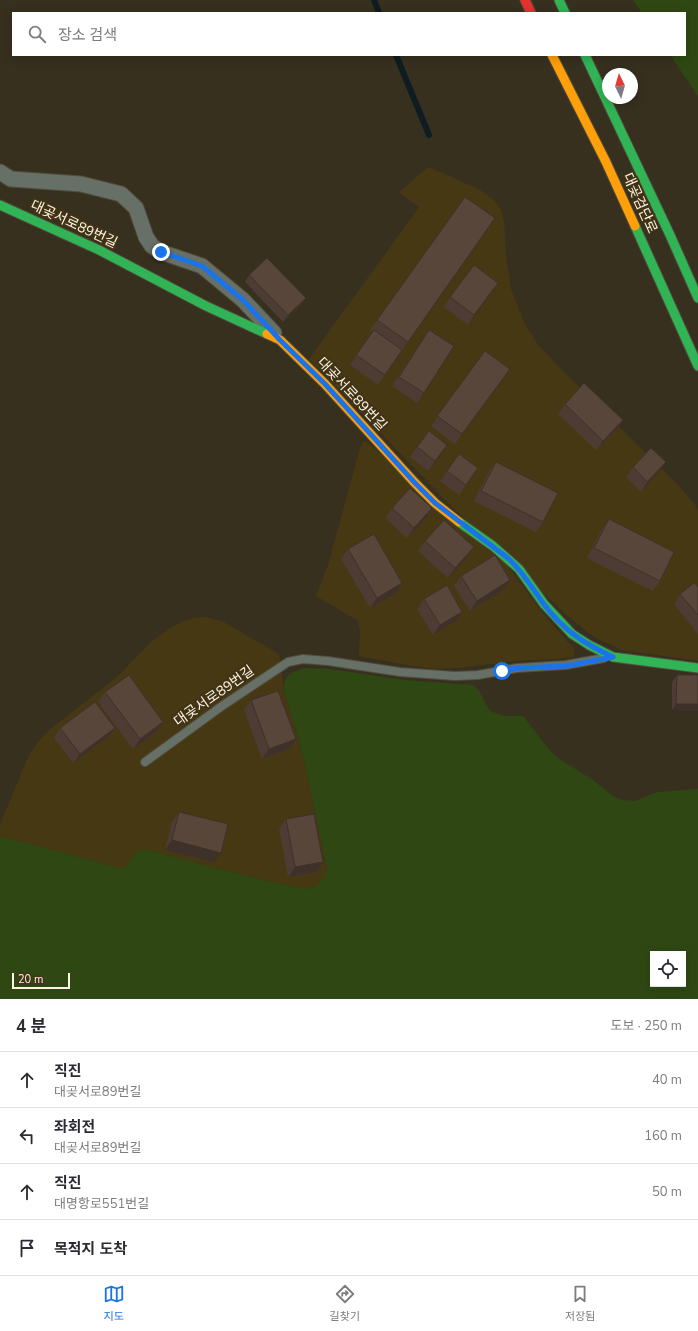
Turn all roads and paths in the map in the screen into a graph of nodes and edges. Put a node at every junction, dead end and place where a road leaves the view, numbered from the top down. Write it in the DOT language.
graph roads {
  1 [pos="525,0"];
  2 [pos="559,0"];
  3 [pos="531,12"];
  4 [pos="565,12"];
  5 [pos="553,56"];
  6 [pos="585,56"];
  7 [pos="0,172"];
  8 [pos="0,205"];
  9 [pos="698,298"];
  10 [pos="280,340"];
  11 [pos="698,366"];
  12 [pos="613,657"];
  13 [pos="698,668"];
  14 [pos="145,762"];
  1 -- 3 [label="street"];
  2 -- 4 [label="street"];
  5 -- 11 [label="street, 대곶검단로"];
  6 -- 9 [label="street, 대곶검단로"];
  7 -- 10 [label="street"];
  8 -- 10 [label="street, 대곶서로89번길"];
  10 -- 12 [label="street, 대곶서로89번길"];
  12 -- 13 [label="street, 대곶서로89번길"];
  12 -- 14 [label="lane, 대곶서로89번길"];
}
